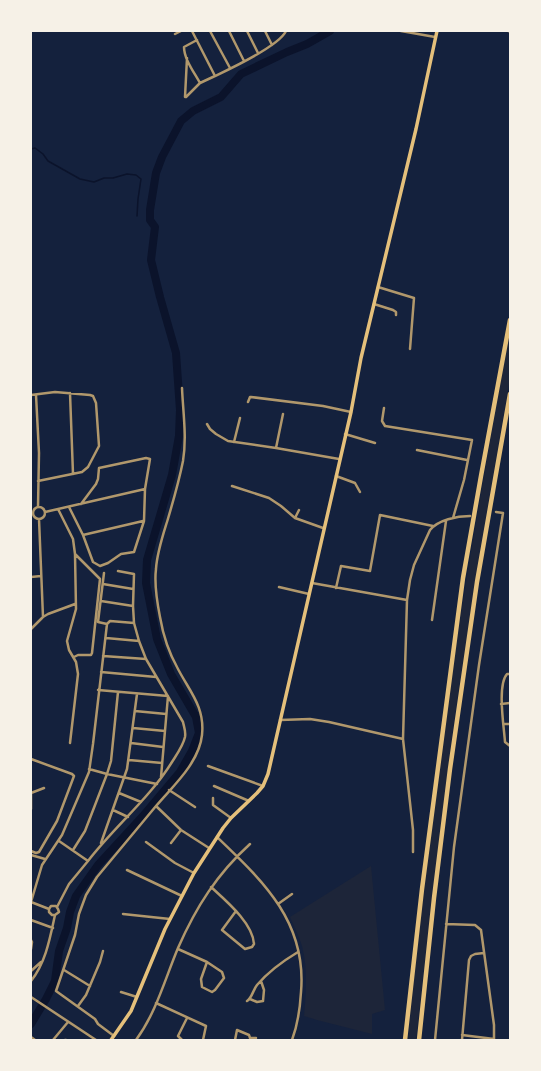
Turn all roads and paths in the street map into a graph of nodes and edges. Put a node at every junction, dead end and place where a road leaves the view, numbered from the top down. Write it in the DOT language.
graph roads {
  1 [pos="180,31"];
  2 [pos="193,31"];
  3 [pos="210,31"];
  4 [pos="229,31"];
  5 [pos="247,31"];
  6 [pos="265,31"];
  7 [pos="287,31"];
  8 [pos="401,31"];
  9 [pos="437,31"];
  10 [pos="175,34"];
  11 [pos="435,37"];
  12 [pos="197,40"];
  13 [pos="272,45"];
  14 [pos="258,53"];
  15 [pos="187,58"];
  16 [pos="244,61"];
  17 [pos="230,68"];
  18 [pos="215,76"];
  19 [pos="200,83"];
  20 [pos="378,286"];
  21 [pos="374,304"];
  22 [pos="396,316"];
  23 [pos="510,320"];
  24 [pos="410,349"];
  25 [pos="182,388"];
  26 [pos="70,393"];
  27 [pos="510,394"];
  28 [pos="31,395"];
  29 [pos="36,395"];
  30 [pos="248,402"];
  31 [pos="384,408"];
  32 [pos="351,412"];
  33 [pos="283,414"];
  34 [pos="240,418"];
  35 [pos="208,424"];
  36 [pos="345,434"];
  37 [pos="234,442"];
  38 [pos="375,443"];
  39 [pos="276,448"];
  40 [pos="418,450"];
  41 [pos="339,459"];
  42 [pos="467,460"];
  43 [pos="73,475"];
  44 [pos="336,476"];
  45 [pos="38,481"];
  46 [pos="232,486"];
  47 [pos="145,489"];
  48 [pos="360,492"];
  49 [pos="81,504"];
  50 [pos="38,507"];
  51 [pos="69,507"];
  52 [pos="58,509"];
  53 [pos="299,510"];
  54 [pos="45,512"];
  55 [pos="496,512"];
  56 [pos="32,515"];
  57 [pos="470,516"];
  58 [pos="295,518"];
  59 [pos="453,518"];
  60 [pos="39,519"];
  61 [pos="144,521"];
  62 [pos="446,521"];
  63 [pos="433,526"];
  64 [pos="324,528"];
  65 [pos="83,535"];
  66 [pos="75,554"];
  67 [pos="118,571"];
  68 [pos="104,573"];
  69 [pos="41,576"];
  70 [pos="31,577"];
  71 [pos="311,583"];
  72 [pos="102,584"];
  73 [pos="280,587"];
  74 [pos="336,588"];
  75 [pos="133,589"];
  76 [pos="309,594"];
  77 [pos="407,600"];
  78 [pos="101,601"];
  79 [pos="75,604"];
  80 [pos="133,606"];
  81 [pos="43,617"];
  82 [pos="432,620"];
  83 [pos="134,623"];
  84 [pos="106,624"];
  85 [pos="31,629"];
  86 [pos="106,638"];
  87 [pos="139,641"];
  88 [pos="104,656"];
  89 [pos="74,657"];
  90 [pos="146,659"];
  91 [pos="101,672"];
  92 [pos="510,674"];
  93 [pos="156,677"];
  94 [pos="98,690"];
  95 [pos="118,692"];
  96 [pos="137,694"];
  97 [pos="168,696"];
  98 [pos="510,703"];
  99 [pos="501,704"];
  100 [pos="135,711"];
  101 [pos="166,714"];
  102 [pos="280,720"];
  103 [pos="504,724"];
  104 [pos="510,724"];
  105 [pos="133,728"];
  106 [pos="165,731"];
  107 [pos="403,739"];
  108 [pos="70,743"];
  109 [pos="131,743"];
  110 [pos="510,746"];
  111 [pos="163,747"];
  112 [pos="31,759"];
  113 [pos="128,760"];
  114 [pos="162,763"];
  115 [pos="208,766"];
  116 [pos="89,769"];
  117 [pos="107,774"];
  118 [pos="125,778"];
  119 [pos="161,778"];
  120 [pos="157,784"];
  121 [pos="214,786"];
  122 [pos="263,786"];
  123 [pos="44,788"];
  124 [pos="169,790"];
  125 [pos="31,793"];
  126 [pos="119,794"];
  127 [pos="213,798"];
  128 [pos="249,801"];
  129 [pos="141,802"];
  130 [pos="156,806"];
  131 [pos="195,807"];
  132 [pos="31,809"];
  133 [pos="113,810"];
  134 [pos="128,817"];
  135 [pos="231,818"];
  136 [pos="181,830"];
  137 [pos="217,837"];
  138 [pos="58,841"];
  139 [pos="146,842"];
  140 [pos="171,843"];
  141 [pos="101,844"];
  142 [pos="250,844"];
  143 [pos="209,848"];
  144 [pos="73,850"];
  145 [pos="31,851"];
  146 [pos="413,852"];
  147 [pos="31,855"];
  148 [pos="236,856"];
  149 [pos="45,859"];
  150 [pos="88,861"];
  151 [pos="127,870"];
  152 [pos="194,873"];
  153 [pos="211,887"];
  154 [pos="292,894"];
  155 [pos="182,896"];
  156 [pos="278,904"];
  157 [pos="57,907"];
  158 [pos="49,909"];
  159 [pos="236,910"];
  160 [pos="122,914"];
  161 [pos="55,915"];
  162 [pos="170,919"];
  163 [pos="31,920"];
  164 [pos="446,924"];
  165 [pos="52,928"];
  166 [pos="31,940"];
  167 [pos="178,948"];
  168 [pos="31,949"];
  169 [pos="103,951"];
  170 [pos="298,952"];
  171 [pos="484,953"];
  172 [pos="42,962"];
  173 [pos="207,962"];
  174 [pos="64,970"];
  175 [pos="31,971"];
  176 [pos="31,981"];
  177 [pos="261,981"];
  178 [pos="90,986"];
  179 [pos="121,992"];
  180 [pos="31,997"];
  181 [pos="137,997"];
  182 [pos="156,1003"];
  183 [pos="78,1006"];
  184 [pos="187,1018"];
  185 [pos="68,1022"];
  186 [pos="462,1035"];
  187 [pos="114,1036"];
  188 [pos="31,1037"];
  189 [pos="256,1038"];
  190 [pos="250,1039"];
  191 [pos="494,1039"];
  192 [pos="35,1040"];
  193 [pos="53,1040"];
  194 [pos="96,1040"];
  195 [pos="111,1040"];
  196 [pos="136,1040"];
  197 [pos="182,1040"];
  198 [pos="203,1040"];
  199 [pos="235,1040"];
  200 [pos="292,1040"];
  201 [pos="405,1040"];
  202 [pos="419,1040"];
  203 [pos="435,1040"];
  204 [pos="462,1040"];
  1 -- 10 [label="street"];
  2 -- 12 [label="street"];
  3 -- 17 [label="street"];
  4 -- 16 [label="street"];
  5 -- 14 [label="street"];
  6 -- 13 [label="street"];
  7 -- 13 [label="street"];
  8 -- 11 [label="street"];
  9 -- 11 [label="main road"];
  11 -- 20 [label="main road"];
  12 -- 15 [label="street"];
  12 -- 18 [label="street"];
  13 -- 14 [label="street"];
  14 -- 16 [label="street"];
  15 -- 19 [label="street"];
  15 -- 19 [label="street"];
  16 -- 17 [label="street"];
  17 -- 18 [label="street"];
  18 -- 19 [label="street"];
  20 -- 21 [label="main road"];
  20 -- 24 [label="street"];
  21 -- 22 [label="street"];
  21 -- 32 [label="main road"];
  23 -- 201 [label="highway"];
  25 -- 124 [label="street"];
  26 -- 29 [label="street"];
  26 -- 43 [label="street"];
  26 -- 43 [label="street"];
  27 -- 202 [label="highway"];
  28 -- 29 [label="street"];
  29 -- 45 [label="street"];
  30 -- 32 [label="street"];
  31 -- 42 [label="street"];
  32 -- 36 [label="main road"];
  33 -- 39 [label="street"];
  34 -- 37 [label="street"];
  35 -- 37 [label="street"];
  36 -- 38 [label="street"];
  36 -- 41 [label="main road"];
  37 -- 39 [label="street"];
  39 -- 41 [label="street"];
  40 -- 42 [label="street"];
  41 -- 44 [label="main road"];
  42 -- 59 [label="street"];
  43 -- 45 [label="street"];
  44 -- 48 [label="street"];
  44 -- 64 [label="main road"];
  45 -- 50 [label="street"];
  46 -- 58 [label="street"];
  47 -- 49 [label="street"];
  47 -- 49 [label="street"];
  47 -- 61 [label="street"];
  49 -- 51 [label="street"];
  50 -- 54 [label="street"];
  50 -- 56 [label="street"];
  51 -- 52 [label="street"];
  51 -- 65 [label="street"];
  52 -- 54 [label="street"];
  52 -- 66 [label="street"];
  53 -- 58 [label="street"];
  54 -- 60 [label="street"];
  55 -- 164 [label="street"];
  56 -- 60 [label="street"];
  57 -- 59 [label="street"];
  58 -- 64 [label="street"];
  59 -- 62 [label="street"];
  60 -- 69 [label="street"];
  61 -- 65 [label="street"];
  61 -- 65 [label="street"];
  62 -- 63 [label="street"];
  62 -- 82 [label="street"];
  63 -- 74 [label="street"];
  63 -- 77 [label="street"];
  64 -- 71 [label="main road"];
  66 -- 79 [label="street"];
  66 -- 89 [label="street"];
  67 -- 75 [label="street"];
  68 -- 72 [label="street"];
  69 -- 70 [label="street"];
  69 -- 81 [label="street"];
  71 -- 74 [label="street"];
  71 -- 76 [label="main road"];
  72 -- 75 [label="street"];
  72 -- 78 [label="street"];
  73 -- 76 [label="street"];
  74 -- 77 [label="street"];
  75 -- 80 [label="street"];
  76 -- 102 [label="main road"];
  77 -- 107 [label="street"];
  78 -- 80 [label="street"];
  78 -- 84 [label="street"];
  79 -- 81 [label="street"];
  79 -- 89 [label="street"];
  80 -- 83 [label="street"];
  81 -- 85 [label="street"];
  83 -- 84 [label="street"];
  83 -- 87 [label="street"];
  84 -- 86 [label="street"];
  86 -- 87 [label="street"];
  86 -- 88 [label="street"];
  87 -- 90 [label="street"];
  88 -- 90 [label="street"];
  88 -- 91 [label="street"];
  89 -- 108 [label="street"];
  90 -- 93 [label="street"];
  91 -- 93 [label="street"];
  91 -- 94 [label="street"];
  92 -- 99 [label="street"];
  93 -- 97 [label="street"];
  94 -- 95 [label="street"];
  94 -- 116 [label="street"];
  95 -- 96 [label="street"];
  95 -- 117 [label="street"];
  96 -- 97 [label="street"];
  96 -- 100 [label="street"];
  97 -- 101 [label="street"];
  97 -- 119 [label="street"];
  98 -- 99 [label="street"];
  99 -- 103 [label="street"];
  100 -- 101 [label="street"];
  100 -- 105 [label="street"];
  101 -- 106 [label="street"];
  102 -- 107 [label="street"];
  102 -- 122 [label="main road"];
  103 -- 104 [label="street"];
  103 -- 110 [label="street"];
  105 -- 106 [label="street"];
  105 -- 109 [label="street"];
  106 -- 111 [label="street"];
  107 -- 146 [label="street"];
  109 -- 111 [label="street"];
  109 -- 113 [label="street"];
  111 -- 114 [label="street"];
  112 -- 145 [label="street"];
  113 -- 114 [label="street"];
  113 -- 118 [label="street"];
  114 -- 119 [label="street"];
  115 -- 122 [label="street"];
  116 -- 117 [label="street"];
  116 -- 138 [label="street"];
  117 -- 118 [label="street"];
  117 -- 144 [label="street"];
  118 -- 120 [label="street"];
  118 -- 126 [label="street"];
  119 -- 120 [label="street"];
  120 -- 129 [label="street"];
  121 -- 128 [label="street"];
  122 -- 128 [label="main road"];
  123 -- 125 [label="street"];
  124 -- 130 [label="street"];
  124 -- 131 [label="street"];
  125 -- 132 [label="street"];
  126 -- 129 [label="street"];
  126 -- 133 [label="street"];
  127 -- 135 [label="street"];
  128 -- 135 [label="main road"];
  129 -- 134 [label="street"];
  130 -- 136 [label="street"];
  130 -- 174 [label="street"];
  133 -- 134 [label="street"];
  133 -- 141 [label="street"];
  134 -- 141 [label="street"];
  135 -- 137 [label="main road"];
  136 -- 140 [label="street"];
  136 -- 143 [label="street"];
  137 -- 143 [label="main road"];
  137 -- 148 [label="street"];
  138 -- 144 [label="street"];
  138 -- 149 [label="street"];
  139 -- 152 [label="street"];
  141 -- 150 [label="street"];
  142 -- 148 [label="street"];
  143 -- 152 [label="main road"];
  144 -- 150 [label="street"];
  147 -- 149 [label="street"];
  148 -- 153 [label="street"];
  148 -- 156 [label="street"];
  149 -- 158 [label="street"];
  150 -- 157 [label="street"];
  151 -- 155 [label="street"];
  152 -- 155 [label="main road"];
  153 -- 159 [label="street"];
  153 -- 167 [label="street"];
  154 -- 156 [label="street"];
  155 -- 162 [label="main road"];
  156 -- 170 [label="street"];
  157 -- 158 [label="street"];
  157 -- 161 [label="street"];
  158 -- 161 [label="street"];
  159 -- 159 [label="street"];
  160 -- 162 [label="street"];
  161 -- 165 [label="street"];
  162 -- 181 [label="main road"];
  163 -- 165 [label="street"];
  164 -- 171 [label="street"];
  164 -- 203 [label="street"];
  165 -- 172 [label="street"];
  166 -- 168 [label="street"];
  167 -- 173 [label="street"];
  167 -- 182 [label="street"];
  169 -- 178 [label="street"];
  170 -- 177 [label="street"];
  170 -- 200 [label="street"];
  171 -- 186 [label="street"];
  171 -- 191 [label="street"];
  172 -- 175 [label="street"];
  172 -- 176 [label="street"];
  173 -- 173 [label="street"];
  174 -- 178 [label="street"];
  174 -- 183 [label="street"];
  177 -- 177 [label="street"];
  178 -- 183 [label="street"];
  179 -- 181 [label="street"];
  180 -- 185 [label="street"];
  181 -- 187 [label="main road"];
  182 -- 184 [label="street"];
  182 -- 196 [label="street"];
  183 -- 187 [label="street"];
  184 -- 197 [label="street"];
  184 -- 198 [label="street"];
  185 -- 193 [label="street"];
  185 -- 194 [label="street"];
  186 -- 191 [label="street"];
  186 -- 204 [label="street"];
  187 -- 195 [label="main road"];
  188 -- 192 [label="street"];
  189 -- 190 [label="street"];
  190 -- 199 [label="street"];
}
